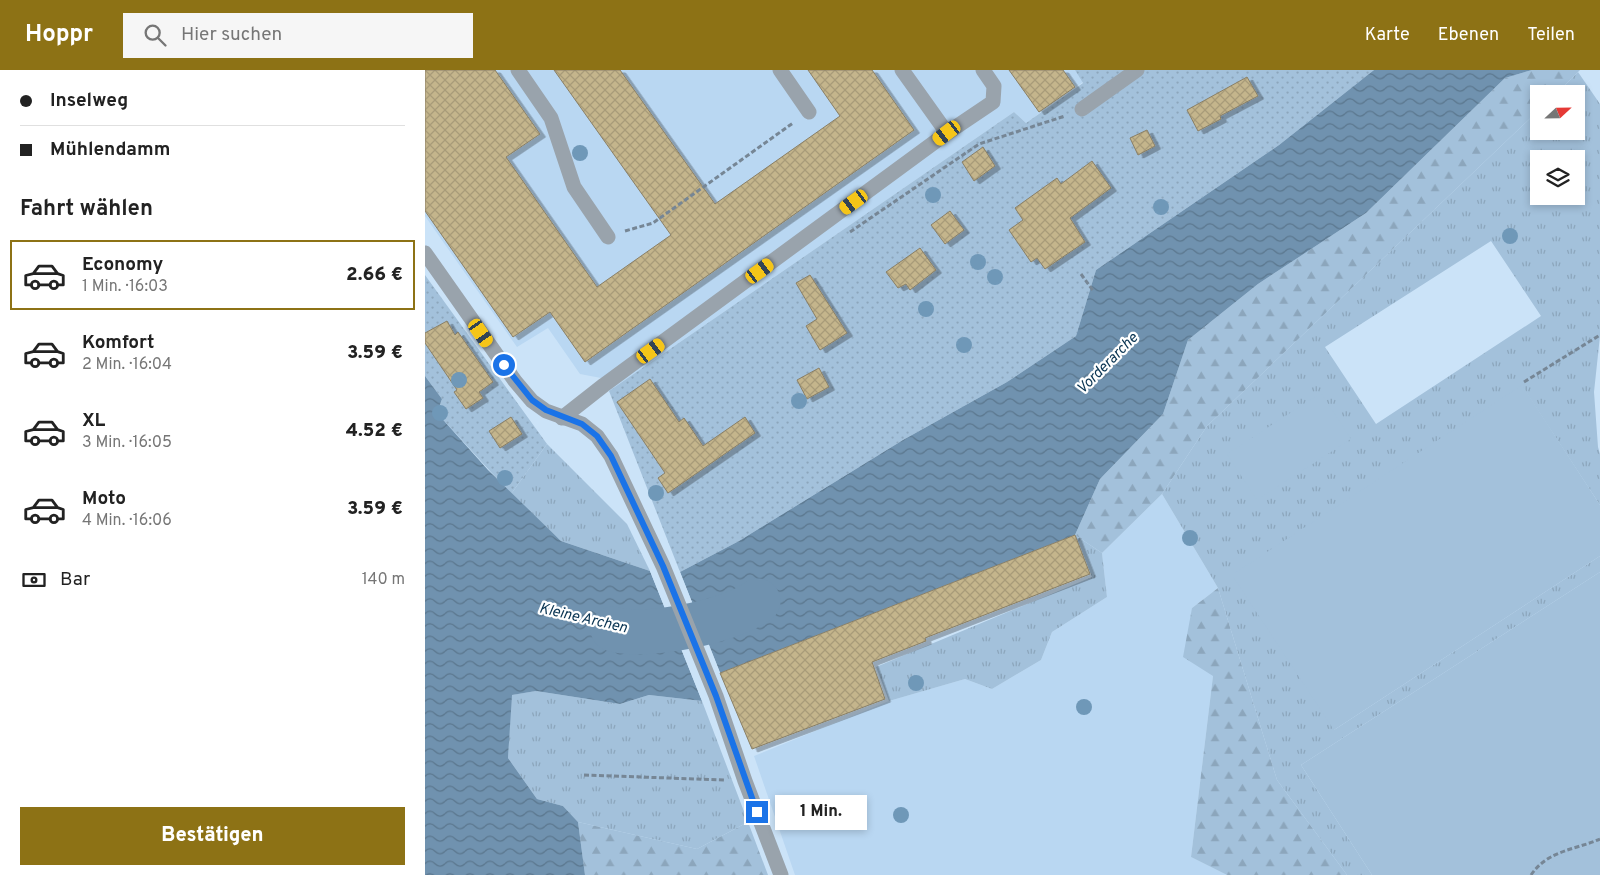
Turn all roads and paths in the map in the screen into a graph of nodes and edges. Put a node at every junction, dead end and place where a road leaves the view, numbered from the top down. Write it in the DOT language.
graph roads {
  1 [pos="518,70"];
  2 [pos="780,70"];
  3 [pos="901,70"];
  4 [pos="983,70"];
  5 [pos="1137,70"];
  6 [pos="1082,109"];
  7 [pos="809,112"];
  8 [pos="947,133"];
  9 [pos="847,234"];
  10 [pos="608,237"];
  11 [pos="425,253"];
  12 [pos="1081,274"];
  13 [pos="1094,292"];
  14 [pos="1600,335"];
  15 [pos="1523,382"];
  16 [pos="562,418"];
  17 [pos="584,776"];
  18 [pos="745,781"];
  19 [pos="1600,839"];
  20 [pos="781,875"];
  21 [pos="1531,875"];
  1 -- 10 [label="street"];
  2 -- 7 [label="street"];
  3 -- 8 [label="street"];
  4 -- 8 [label="street"];
  5 -- 6 [label="street"];
  6 -- 9 [label="path"];
  7 -- 10 [label="path"];
  8 -- 16 [label="street"];
  11 -- 16 [label="street"];
  12 -- 13 [label="path"];
  14 -- 15 [label="path"];
  16 -- 18 [label="street"];
  17 -- 18 [label="path"];
  18 -- 20 [label="street"];
  19 -- 21 [label="path"];
}
